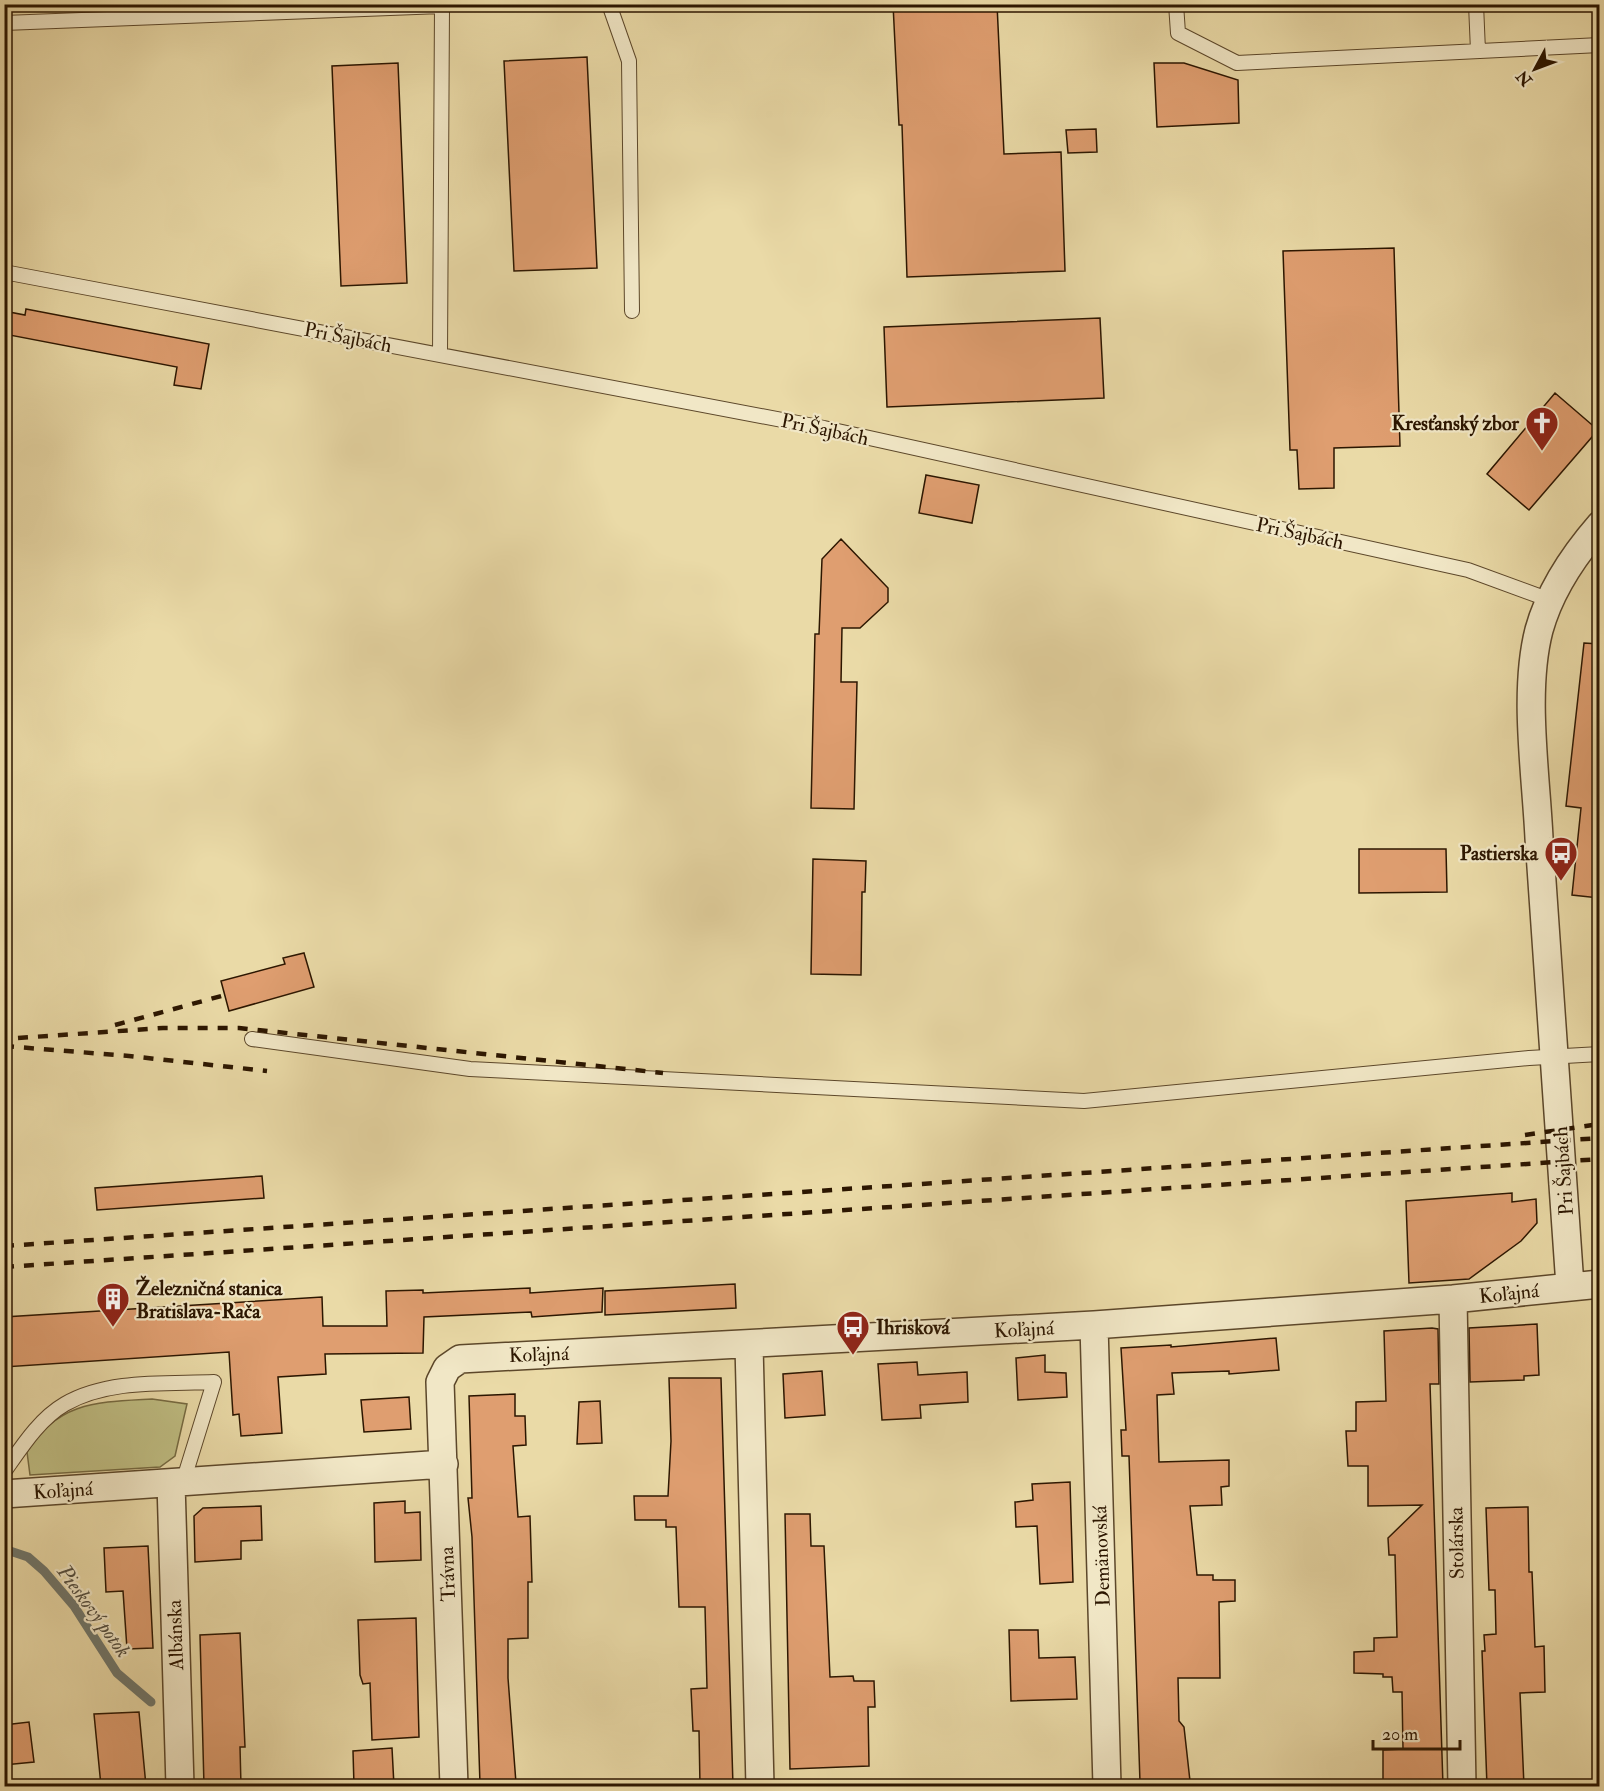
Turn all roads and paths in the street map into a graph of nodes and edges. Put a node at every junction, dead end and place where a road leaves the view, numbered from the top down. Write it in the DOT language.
graph roads {
  1 [pos="501,4"];
  2 [pos="609,4"];
  3 [pos="1176,4"];
  4 [pos="1476,4"];
  5 [pos="442,5"];
  6 [pos="4,23"];
  7 [pos="1599,45"];
  8 [pos="1478,51"];
  9 [pos="4,272"];
  10 [pos="632,311"];
  11 [pos="440,355"];
  12 [pos="1599,525"];
  13 [pos="1550,600"];
  14 [pos="252,1039"];
  15 [pos="1599,1054"];
  16 [pos="1555,1057"];
  17 [pos="1599,1284"];
  18 [pos="1570,1286"];
  19 [pos="1453,1299"];
  20 [pos="1094,1324"];
  21 [pos="749,1345"];
  22 [pos="450,1365"];
  23 [pos="444,1464"];
  24 [pos="4,1472"];
  25 [pos="177,1482"];
  26 [pos="4,1494"];
  27 [pos="180,1786"];
  28 [pos="454,1786"];
  29 [pos="760,1786"];
  30 [pos="1107,1786"];
  31 [pos="1462,1786"];
  1 -- 5 [label="lane"];
  2 -- 10 [label="lane"];
  3 -- 8 [label="lane"];
  4 -- 8 [label="lane"];
  5 -- 6 [label="lane"];
  5 -- 11 [label="lane"];
  7 -- 8 [label="lane"];
  9 -- 11 [label="lane, Pri Šajbách"];
  11 -- 13 [label="lane, Pri Šajbách"];
  12 -- 13 [label="street"];
  13 -- 16 [label="street"];
  14 -- 16 [label="lane"];
  15 -- 16 [label="lane"];
  16 -- 18 [label="street, Pri Šajbách"];
  17 -- 18 [label="street, Koľajná"];
  18 -- 19 [label="street, Koľajná"];
  19 -- 20 [label="street, Koľajná"];
  19 -- 31 [label="street, Stolárska"];
  20 -- 21 [label="street, Koľajná"];
  20 -- 30 [label="street, Demänovská"];
  21 -- 22 [label="street, Koľajná"];
  21 -- 29 [label="street"];
  22 -- 23 [label="street, Trávna"];
  23 -- 25 [label="street, Koľajná"];
  23 -- 28 [label="street, Trávna"];
  24 -- 25 [label="lane"];
  25 -- 26 [label="street, Koľajná"];
  25 -- 27 [label="street, Albánska"];
}
